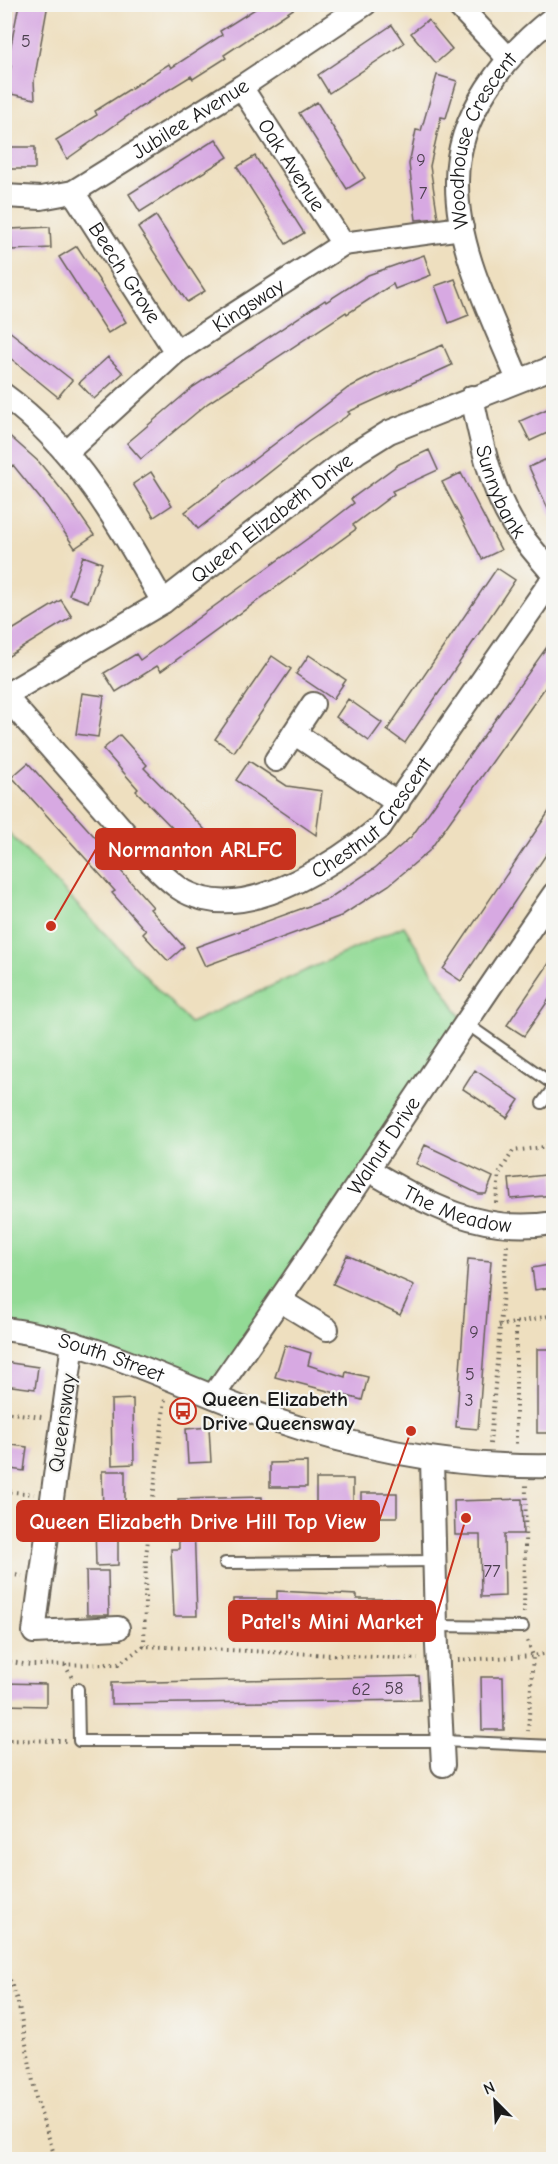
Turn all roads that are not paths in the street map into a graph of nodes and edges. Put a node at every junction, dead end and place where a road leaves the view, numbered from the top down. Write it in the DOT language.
graph roads {
  1 [pos="365,4"];
  2 [pos="457,4"];
  3 [pos="554,17"];
  4 [pos="509,58"];
  5 [pos="241,87"];
  6 [pos="73,192"];
  7 [pos="4,196"];
  8 [pos="462,228"];
  9 [pos="343,244"];
  10 [pos="176,352"];
  11 [pos="554,367"];
  12 [pos="518,380"];
  13 [pos="4,395"];
  14 [pos="472,397"];
  15 [pos="67,452"];
  16 [pos="554,576"];
  17 [pos="163,602"];
  18 [pos="5,696"];
  19 [pos="313,704"];
  20 [pos="294,733"];
  21 [pos="276,760"];
  22 [pos="398,803"];
  23 [pos="554,894"];
  24 [pos="464,1022"];
  25 [pos="554,1086"];
  26 [pos="542,1103"];
  27 [pos="367,1169"];
  28 [pos="554,1223"];
  29 [pos="281,1301"];
  30 [pos="4,1329"];
  31 [pos="327,1329"];
  32 [pos="73,1343"];
  33 [pos="213,1396"];
  34 [pos="432,1459"];
  35 [pos="554,1466"];
  36 [pos="435,1561"];
  37 [pos="225,1563"];
  38 [pos="436,1626"];
  39 [pos="523,1627"];
  40 [pos="118,1628"];
  41 [pos="78,1689"];
  42 [pos="442,1741"];
  43 [pos="554,1746"];
  44 [pos="443,1765"];
  1 -- 5 [label="street, Jubilee Avenue"];
  2 -- 4 [label="street"];
  3 -- 4 [label="street, Woodhouse Crescent"];
  4 -- 8 [label="street, Woodhouse Crescent"];
  5 -- 6 [label="street, Jubilee Avenue"];
  5 -- 9 [label="street, Oak Avenue"];
  6 -- 7 [label="street, Jubilee Avenue"];
  6 -- 10 [label="street, Beech Grove"];
  8 -- 9 [label="street, Kingsway"];
  8 -- 12 [label="street, Woodhouse Crescent"];
  9 -- 10 [label="street, Kingsway"];
  10 -- 15 [label="street, Kingsway"];
  11 -- 12 [label="street, Queen Elizabeth Drive"];
  12 -- 14 [label="street, Queen Elizabeth Drive"];
  13 -- 15 [label="street"];
  14 -- 16 [label="street, Sunnybank"];
  14 -- 17 [label="street, Queen Elizabeth Drive"];
  15 -- 17 [label="street"];
  16 -- 22 [label="street, Chestnut Crescent"];
  17 -- 18 [label="street, Queen Elizabeth Drive"];
  18 -- 22 [label="street, Chestnut Crescent"];
  19 -- 20 [label="street"];
  20 -- 21 [label="street"];
  20 -- 22 [label="street"];
  23 -- 24 [label="street, Walnut Drive"];
  24 -- 25 [label="lane"];
  24 -- 27 [label="street, Walnut Drive"];
  25 -- 26 [label="lane"];
  27 -- 28 [label="street, The Meadow"];
  27 -- 29 [label="street, Walnut Drive"];
  29 -- 31 [label="street"];
  29 -- 33 [label="street, Walnut Drive"];
  30 -- 32 [label="street, South Street"];
  32 -- 33 [label="street, South Street"];
  32 -- 40 [label="street, Queensway"];
  33 -- 34 [label="street"];
  34 -- 35 [label="street"];
  34 -- 36 [label="street"];
  36 -- 37 [label="lane"];
  36 -- 38 [label="street"];
  38 -- 39 [label="lane"];
  38 -- 42 [label="street"];
  41 -- 42 [label="lane"];
  42 -- 43 [label="lane"];
  42 -- 44 [label="street"];
}
